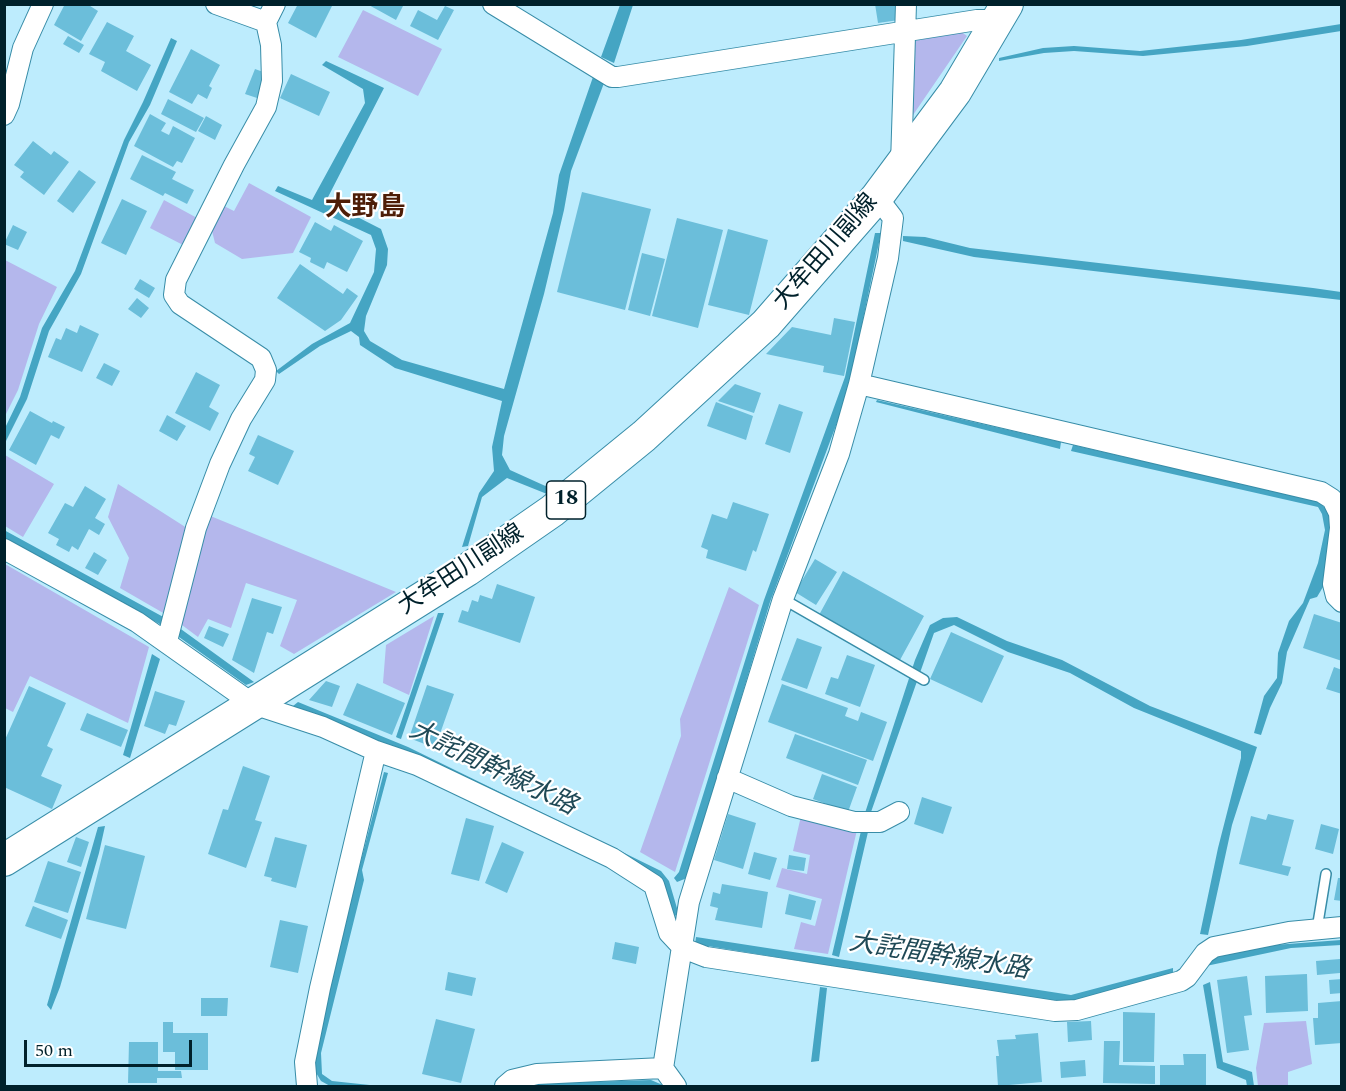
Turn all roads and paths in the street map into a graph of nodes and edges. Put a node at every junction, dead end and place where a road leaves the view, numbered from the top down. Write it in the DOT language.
graph roads {
  1 [pos="43,4"];
  2 [pos="216,4"];
  3 [pos="493,4"];
  4 [pos="906,4"];
  5 [pos="1003,12"];
  6 [pos="270,13"];
  7 [pos="905,33"];
  8 [pos="4,115"];
  9 [pos="901,164"];
  10 [pos="876,197"];
  11 [pos="860,384"];
  12 [pos="4,549"];
  13 [pos="783,599"];
  14 [pos="1341,603"];
  15 [pos="167,641"];
  16 [pos="924,680"];
  17 [pos="253,704"];
  18 [pos="376,751"];
  19 [pos="727,778"];
  20 [pos="898,812"];
  21 [pos="4,860"];
  22 [pos="1326,874"];
  23 [pos="1341,927"];
  24 [pos="1317,929"];
  25 [pos="683,948"];
  26 [pos="663,1068"];
  27 [pos="307,1086"];
  28 [pos="505,1086"];
  29 [pos="676,1086"];
  1 -- 8 [label="street"];
  2 -- 6 [label="street"];
  3 -- 7 [label="street"];
  4 -- 7 [label="street"];
  5 -- 7 [label="street"];
  5 -- 9 [label="main road, 大牟田川副線 / 18"];
  6 -- 15 [label="street"];
  7 -- 9 [label="street"];
  9 -- 10 [label="main road, 大牟田川副線 / 18"];
  10 -- 11 [label="street"];
  10 -- 17 [label="main road, 大牟田川副線 / 18"];
  11 -- 13 [label="street"];
  11 -- 14 [label="street"];
  12 -- 15 [label="street"];
  13 -- 16 [label="lane"];
  13 -- 19 [label="street"];
  15 -- 17 [label="street"];
  17 -- 18 [label="street"];
  17 -- 21 [label="main road, 大牟田川副線 / 18"];
  18 -- 25 [label="street"];
  18 -- 27 [label="street"];
  19 -- 20 [label="street"];
  19 -- 25 [label="street"];
  22 -- 24 [label="lane"];
  23 -- 24 [label="street"];
  24 -- 25 [label="street"];
  25 -- 26 [label="street"];
  26 -- 28 [label="street"];
  26 -- 29 [label="street"];
}
